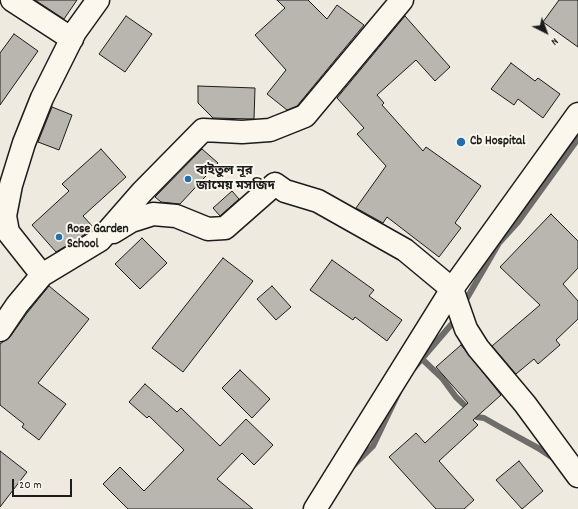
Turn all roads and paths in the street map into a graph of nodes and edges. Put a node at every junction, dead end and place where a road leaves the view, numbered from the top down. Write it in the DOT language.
graph roads {
  1 [pos="12,0"];
  2 [pos="98,0"];
  3 [pos="402,0"];
  4 [pos="72,40"];
  5 [pos="578,114"];
  6 [pos="100,240"];
  7 [pos="42,275"];
  8 [pos="452,289"];
  9 [pos="0,330"];
  10 [pos="578,476"];
  11 [pos="315,509"];
  1 -- 4 [label="main road"];
  2 -- 4 [label="main road"];
  3 -- 6 [label="main road"];
  4 -- 7 [label="main road"];
  5 -- 8 [label="main road"];
  6 -- 7 [label="main road"];
  6 -- 8 [label="main road"];
  7 -- 9 [label="main road"];
  8 -- 10 [label="main road"];
  8 -- 11 [label="main road"];
}
